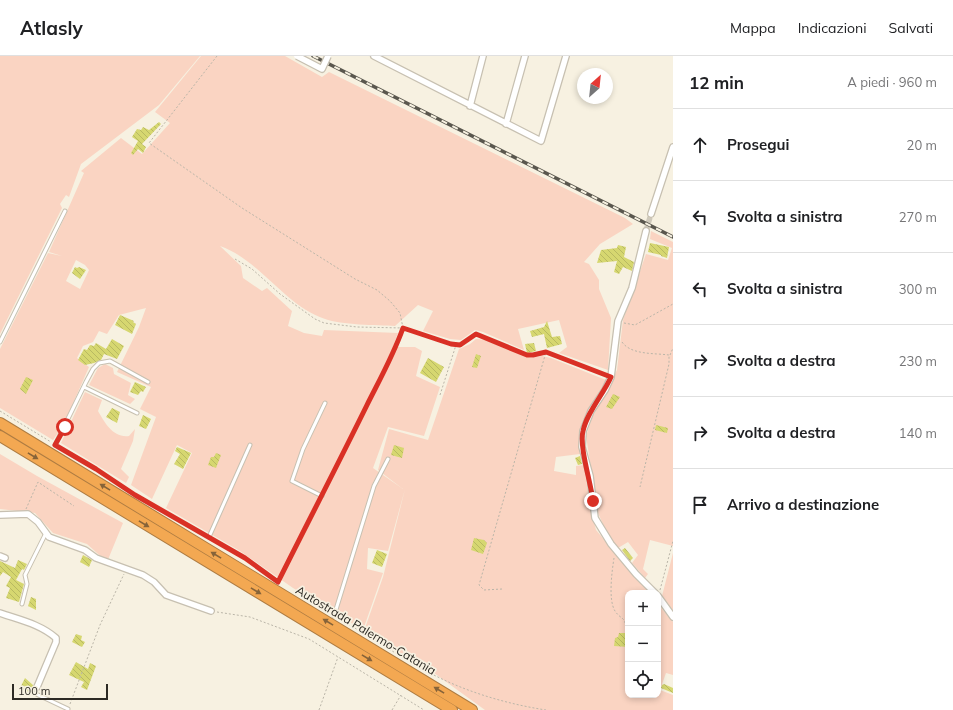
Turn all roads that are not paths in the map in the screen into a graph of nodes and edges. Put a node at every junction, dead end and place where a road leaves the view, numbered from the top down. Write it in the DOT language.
graph roads {
  1 [pos="297,56"];
  2 [pos="328,56"];
  3 [pos="374,56"];
  4 [pos="483,56"];
  5 [pos="525,56"];
  6 [pos="566,56"];
  7 [pos="470,106"];
  8 [pos="506,124"];
  9 [pos="673,147"];
  10 [pos="65,210"];
  11 [pos="651,214"];
  12 [pos="646,231"];
  13 [pos="0,342"];
  14 [pos="148,382"];
  15 [pos="84,387"];
  16 [pos="325,403"];
  17 [pos="138,413"];
  18 [pos="0,423"];
  19 [pos="0,436"];
  20 [pos="55,445"];
  21 [pos="250,445"];
  22 [pos="388,460"];
  23 [pos="322,496"];
  24 [pos="0,515"];
  25 [pos="46,533"];
  26 [pos="209,537"];
  27 [pos="652,590"];
  28 [pos="661,600"];
  29 [pos="22,604"];
  30 [pos="211,611"];
  31 [pos="0,613"];
  32 [pos="334,616"];
  33 [pos="673,617"];
  34 [pos="35,690"];
  35 [pos="68,709"];
  36 [pos="452,710"];
  37 [pos="472,710"];
  1 -- 2 [label="street, bridge"];
  3 -- 7 [label="street"];
  4 -- 7 [label="street"];
  5 -- 8 [label="street"];
  6 -- 8 [label="street"];
  7 -- 8 [label="street"];
  9 -- 11 [label="street"];
  10 -- 13 [label="lane"];
  12 -- 27 [label="street"];
  14 -- 15 [label="lane"];
  15 -- 17 [label="lane"];
  15 -- 20 [label="lane"];
  16 -- 23 [label="lane"];
  37 -- 18 [label="highway, Autostrada Palermo-Catania, one-way"];
  19 -- 36 [label="highway, Autostrada Palermo-Catania, one-way"];
  21 -- 26 [label="lane"];
  22 -- 32 [label="lane"];
  24 -- 25 [label="street"];
  25 -- 29 [label="lane"];
  25 -- 30 [label="street"];
  28 -- 33 [label="street"];
  31 -- 34 [label="street"];
  34 -- 35 [label="lane"];
}
